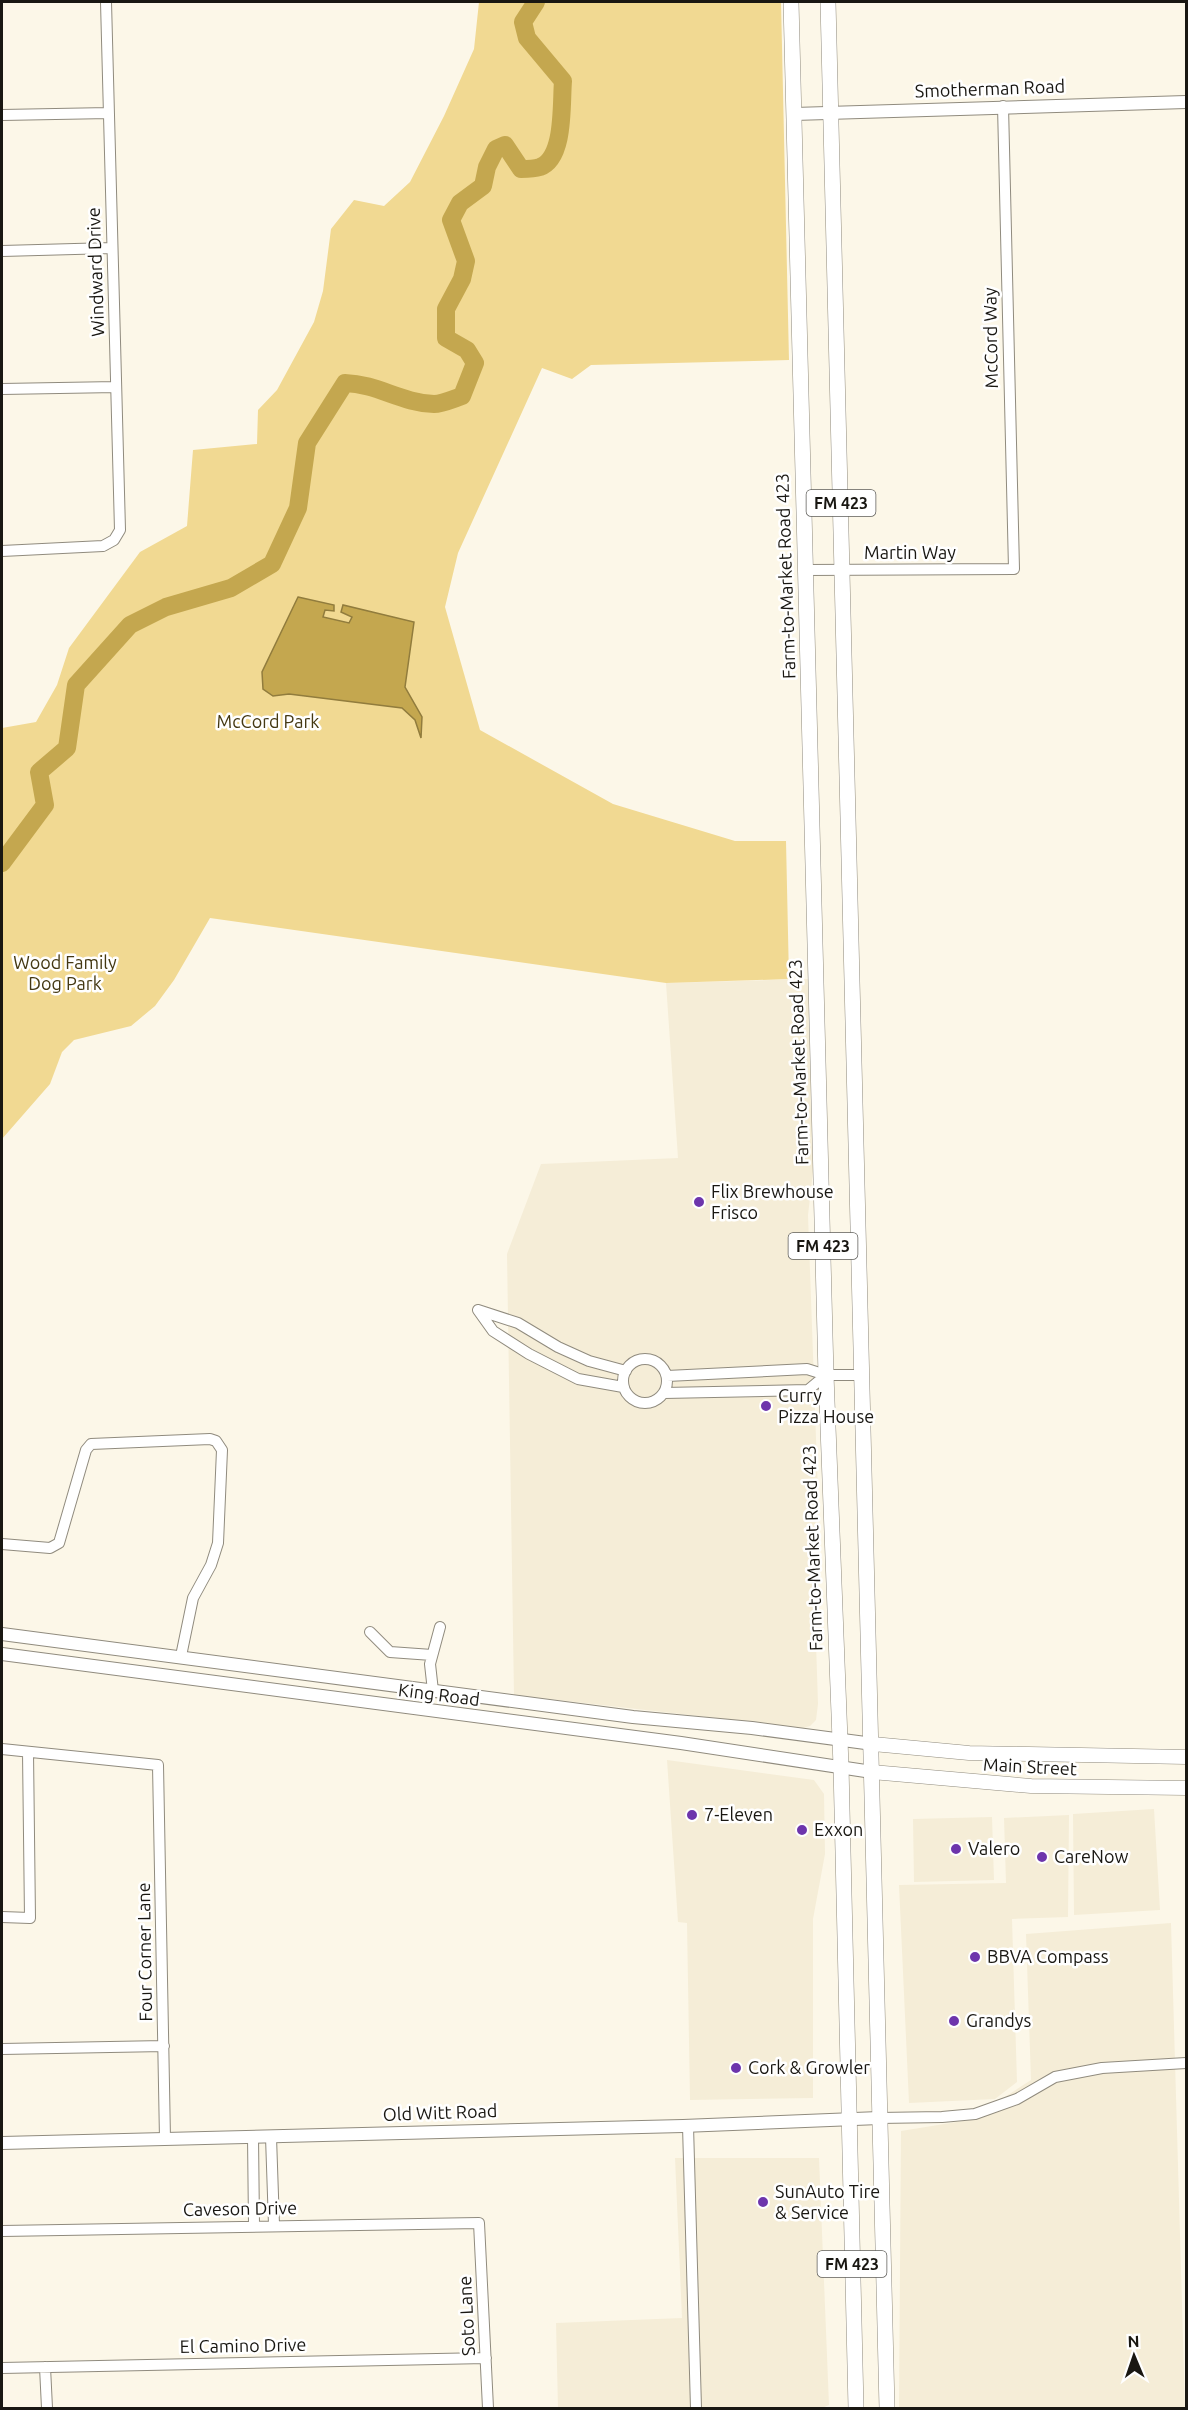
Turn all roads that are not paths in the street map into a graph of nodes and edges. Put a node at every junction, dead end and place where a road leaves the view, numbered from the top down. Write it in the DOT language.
graph roads {
  1 [pos="106,2"];
  2 [pos="791,2"];
  3 [pos="828,2"];
  4 [pos="1186,102"];
  5 [pos="1002,106"];
  6 [pos="108,112"];
  7 [pos="794,114"];
  8 [pos="831,114"];
  9 [pos="2,116"];
  10 [pos="111,248"];
  11 [pos="2,251"];
  12 [pos="116,387"];
  13 [pos="2,389"];
  14 [pos="2,551"];
  15 [pos="1014,569"];
  16 [pos="806,570"];
  17 [pos="843,570"];
  18 [pos="626,1371"];
  19 [pos="826,1375"];
  20 [pos="863,1375"];
  21 [pos="667,1376"];
  22 [pos="623,1387"];
  23 [pos="664,1394"];
  24 [pos="2,1544"];
  25 [pos="440,1628"];
  26 [pos="370,1632"];
  27 [pos="2,1634"];
  28 [pos="2,1654"];
  29 [pos="432,1655"];
  30 [pos="181,1656"];
  31 [pos="178,1677"];
  32 [pos="433,1691"];
  33 [pos="431,1712"];
  34 [pos="683,1721"];
  35 [pos="840,1741"];
  36 [pos="681,1743"];
  37 [pos="873,1744"];
  38 [pos="2,1749"];
  39 [pos="28,1752"];
  40 [pos="1186,1757"];
  41 [pos="841,1767"];
  42 [pos="872,1772"];
  43 [pos="1186,1788"];
  44 [pos="2,1917"];
  45 [pos="164,2046"];
  46 [pos="2,2049"];
  47 [pos="1185,2065"];
  48 [pos="879,2118"];
  49 [pos="848,2119"];
  50 [pos="688,2126"];
  51 [pos="253,2137"];
  52 [pos="271,2137"];
  53 [pos="165,2139"];
  54 [pos="2,2143"];
  55 [pos="479,2223"];
  56 [pos="254,2225"];
  57 [pos="274,2225"];
  58 [pos="2,2231"];
  59 [pos="486,2358"];
  60 [pos="45,2367"];
  61 [pos="2,2368"];
  62 [pos="47,2409"];
  63 [pos="488,2409"];
  64 [pos="696,2409"];
  65 [pos="856,2409"];
  66 [pos="887,2409"];
  1 -- 6 [label="street, Windward Drive"];
  2 -- 7 [label="main road, Farm-to-Market Road 423 / FM 423"];
  3 -- 8 [label="main road, FM 423"];
  4 -- 5 [label="street, Smotherman Road"];
  5 -- 8 [label="street, Smotherman Road"];
  5 -- 15 [label="street, McCord Way"];
  6 -- 9 [label="street"];
  6 -- 10 [label="street, Windward Drive"];
  7 -- 8 [label="street, Smotherman Road"];
  7 -- 16 [label="main road, Farm-to-Market Road 423 / FM 423"];
  8 -- 17 [label="main road, FM 423"];
  10 -- 11 [label="street"];
  10 -- 12 [label="street, Windward Drive"];
  12 -- 13 [label="street"];
  12 -- 14 [label="street, Windward Drive"];
  15 -- 17 [label="street, Martin Way"];
  16 -- 17 [label="street, Martin Way"];
  16 -- 19 [label="main road, Farm-to-Market Road 423 / FM 423"];
  17 -- 20 [label="main road, FM 423"];
  18 -- 21 [label="street"];
  18 -- 22 [label="street"];
  18 -- 22 [label="street"];
  19 -- 20 [label="street"];
  19 -- 21 [label="street"];
  19 -- 23 [label="street"];
  19 -- 35 [label="main road, Farm-to-Market Road 423 / FM 423"];
  20 -- 37 [label="main road, FM 423"];
  21 -- 23 [label="street"];
  22 -- 23 [label="street"];
  24 -- 30 [label="street"];
  25 -- 29 [label="street"];
  26 -- 29 [label="street"];
  27 -- 30 [label="street, King Road"];
  28 -- 31 [label="street, King Road"];
  29 -- 32 [label="street"];
  30 -- 31 [label="street"];
  30 -- 32 [label="street, King Road"];
  31 -- 33 [label="street, King Road"];
  32 -- 33 [label="street"];
  32 -- 34 [label="street, King Road"];
  33 -- 36 [label="street, King Road"];
  34 -- 35 [label="street, King Road"];
  34 -- 36 [label="street"];
  35 -- 37 [label="street, King Road"];
  35 -- 41 [label="main road, Farm-to-Market Road 423 / FM 423"];
  36 -- 41 [label="street, King Road"];
  37 -- 40 [label="main road, Main Street"];
  37 -- 42 [label="main road, FM 423"];
  38 -- 39 [label="street"];
  39 -- 44 [label="street"];
  39 -- 45 [label="street, Four Corner Lane"];
  41 -- 42 [label="street, King Road"];
  41 -- 49 [label="main road, Farm-to-Market Road 423 / FM 423"];
  42 -- 43 [label="main road, Main Street"];
  42 -- 48 [label="main road, FM 423"];
  45 -- 46 [label="street"];
  45 -- 53 [label="street, Four Corner Lane"];
  47 -- 48 [label="street"];
  48 -- 49 [label="street, Old Witt Road"];
  48 -- 66 [label="main road, FM 423"];
  49 -- 50 [label="street, Old Witt Road"];
  49 -- 65 [label="main road, Farm-to-Market Road 423 / FM 423"];
  50 -- 52 [label="street, Old Witt Road"];
  50 -- 64 [label="street"];
  51 -- 52 [label="street, Old Witt Road"];
  51 -- 53 [label="street, Old Witt Road"];
  51 -- 56 [label="street"];
  52 -- 57 [label="street"];
  53 -- 54 [label="street, Old Witt Road"];
  55 -- 57 [label="street, Caveson Drive"];
  55 -- 59 [label="street, Soto Lane"];
  56 -- 57 [label="street, Caveson Drive"];
  56 -- 58 [label="street, Caveson Drive"];
  59 -- 60 [label="street, El Camino Drive"];
  59 -- 63 [label="street, Soto Lane"];
  60 -- 61 [label="street, El Camino Drive"];
  60 -- 62 [label="street"];
}
